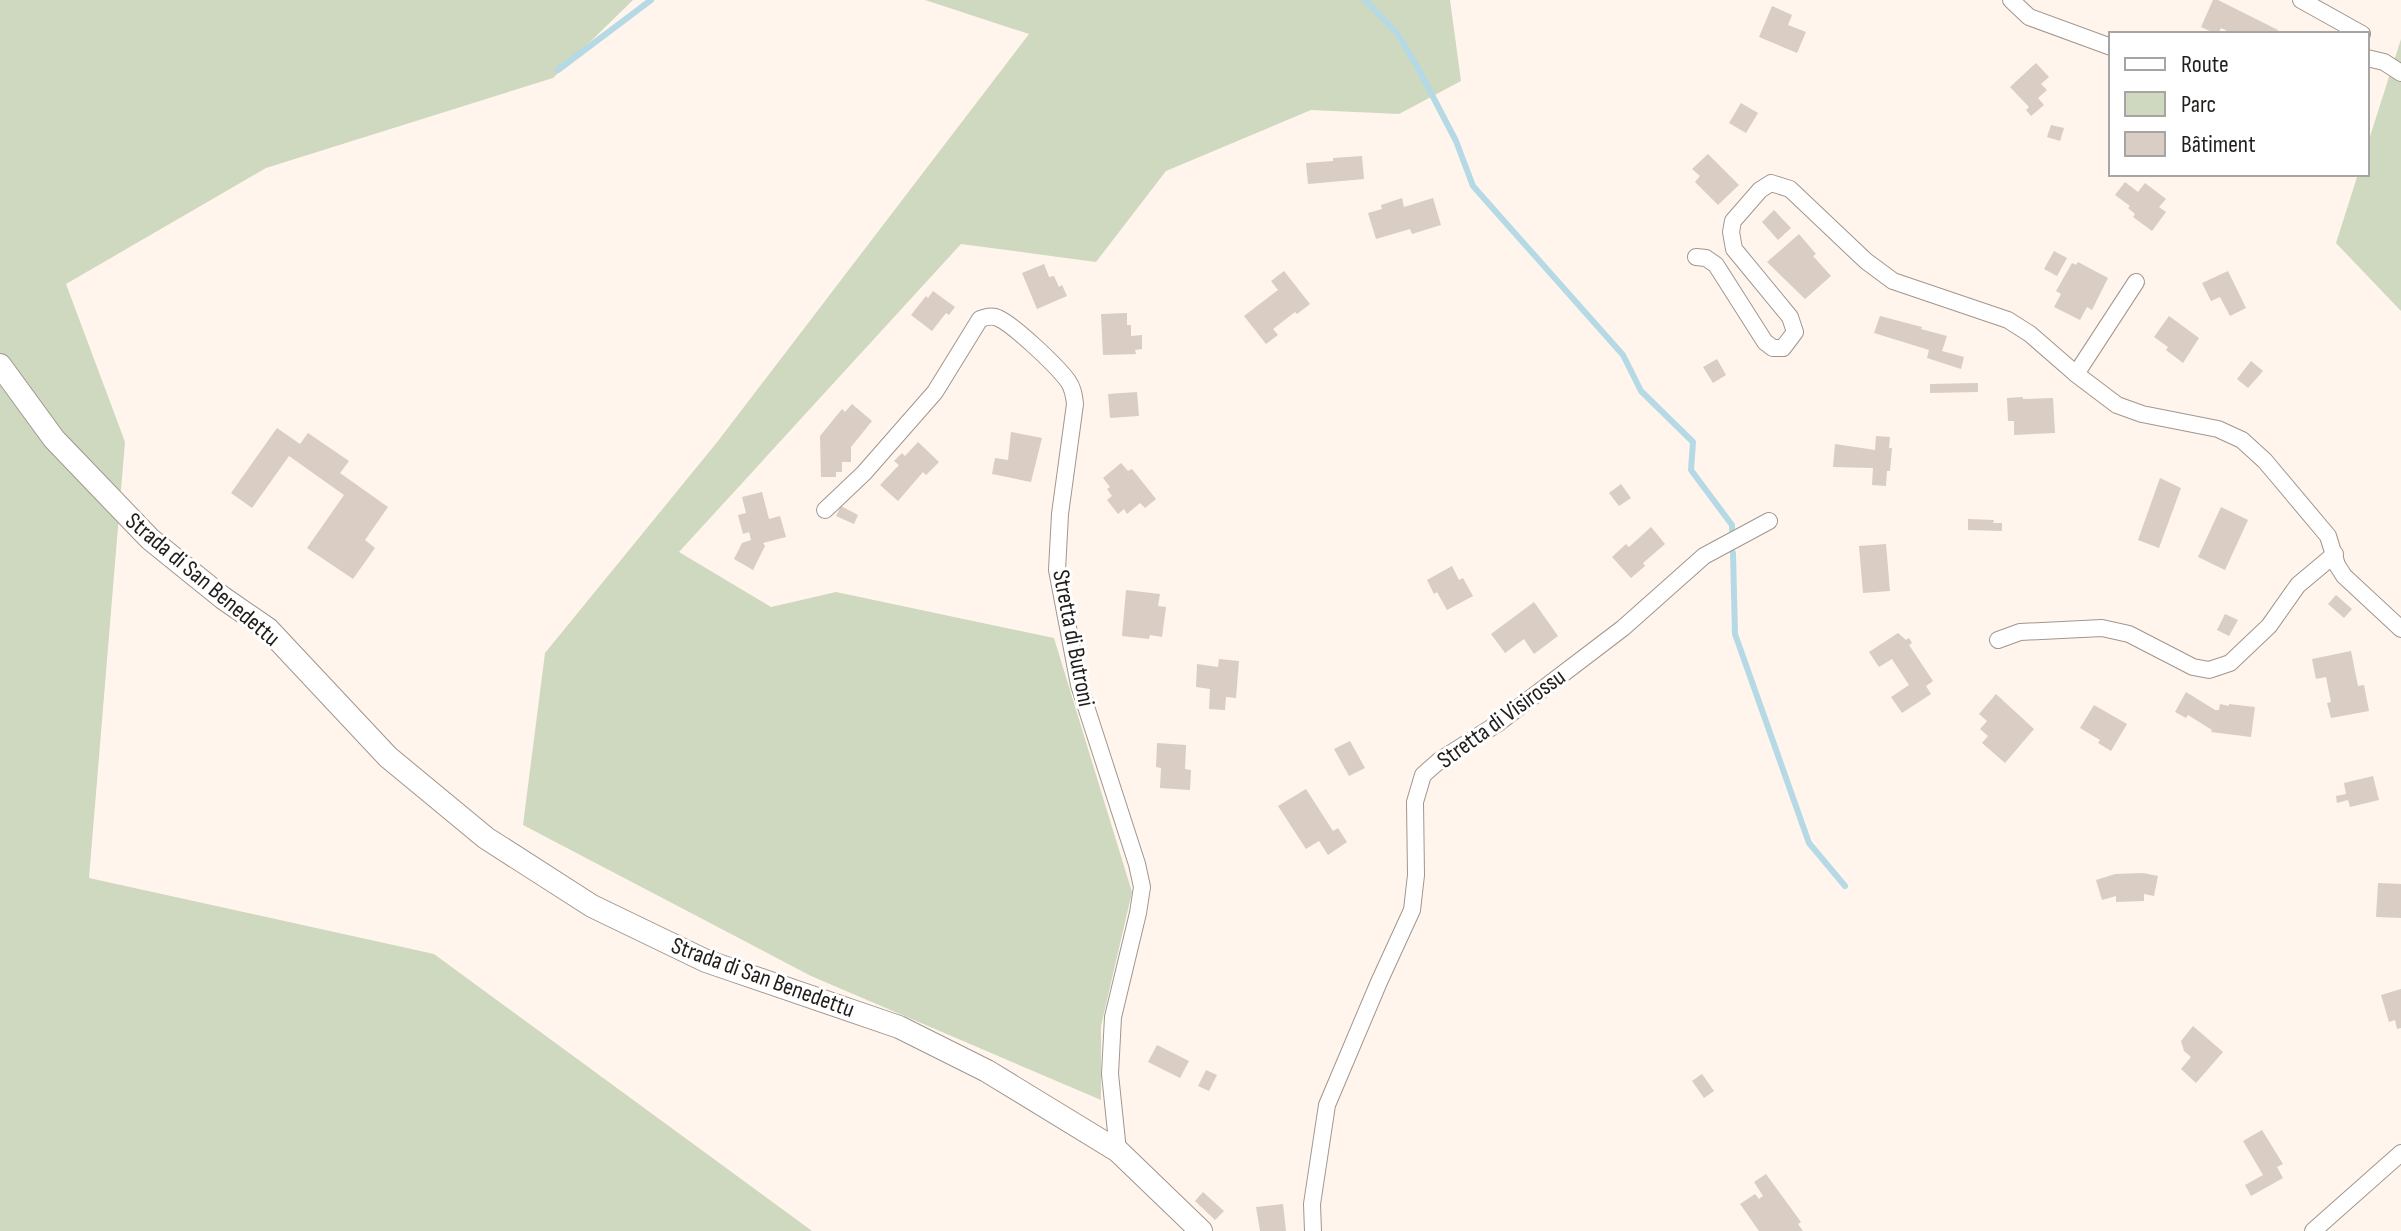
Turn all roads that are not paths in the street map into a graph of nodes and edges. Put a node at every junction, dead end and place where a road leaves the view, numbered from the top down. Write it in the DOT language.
graph roads {
  1 [pos="2011,0"];
  2 [pos="2301,0"];
  3 [pos="2360,32"];
  4 [pos="2109,46"];
  5 [pos="2375,60"];
  6 [pos="2401,73"];
  7 [pos="1696,257"];
  8 [pos="2136,282"];
  9 [pos="0,365"];
  10 [pos="2076,374"];
  11 [pos="825,510"];
  12 [pos="1769,521"];
  13 [pos="2335,554"];
  14 [pos="2401,629"];
  15 [pos="1998,640"];
  16 [pos="1118,1151"];
  17 [pos="2401,1153"];
  18 [pos="1201,1231"];
  19 [pos="1313,1231"];
  20 [pos="2313,1231"];
  1 -- 4 [label="street"];
  2 -- 3 [label="street"];
  5 -- 6 [label="street"];
  7 -- 10 [label="street"];
  8 -- 10 [label="street"];
  9 -- 16 [label="street, Strada di San Benedettu"];
  10 -- 13 [label="street"];
  11 -- 16 [label="street, Stretta di Butroni"];
  12 -- 19 [label="street, Stretta di Visirossu"];
  13 -- 14 [label="street"];
  13 -- 15 [label="street"];
  16 -- 18 [label="street, Strada di San Benedettu"];
  17 -- 20 [label="street"];
}
